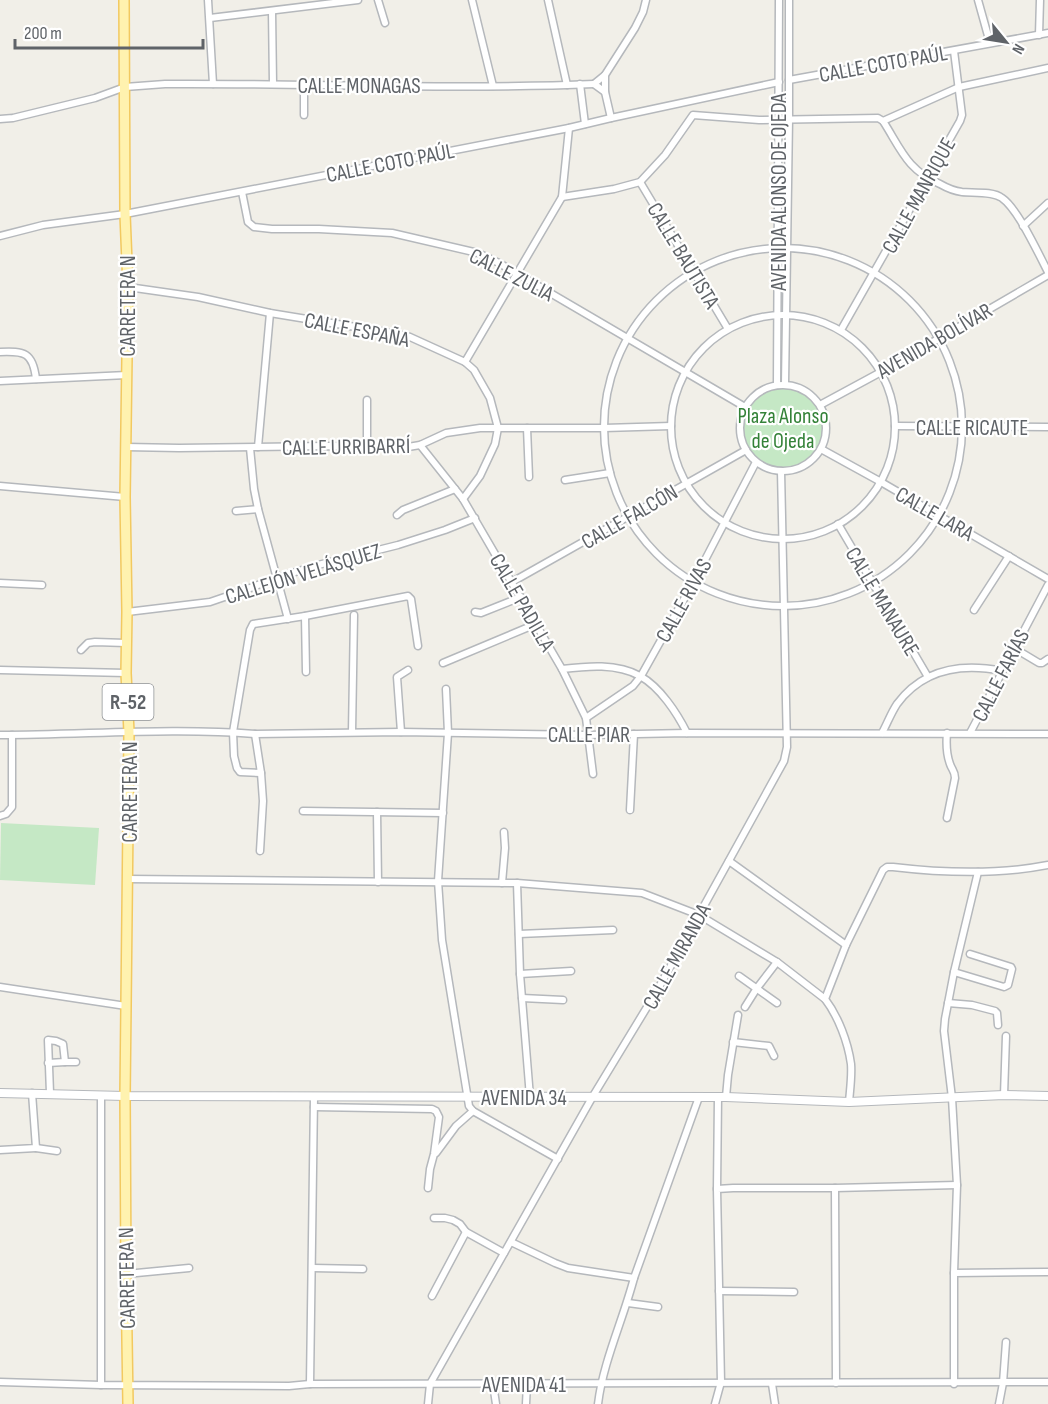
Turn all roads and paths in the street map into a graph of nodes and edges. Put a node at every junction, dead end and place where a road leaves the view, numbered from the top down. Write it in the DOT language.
graph roads {
  1 [pos="123,0"];
  2 [pos="208,0"];
  3 [pos="358,0"];
  4 [pos="378,0"];
  5 [pos="472,0"];
  6 [pos="548,0"];
  7 [pos="646,0"];
  8 [pos="779,0"];
  9 [pos="789,0"];
  10 [pos="978,0"];
  11 [pos="1040,0"];
  12 [pos="272,11"];
  13 [pos="210,18"];
  14 [pos="385,23"];
  15 [pos="1048,33"];
  16 [pos="1039,35"];
  17 [pos="990,43"];
  18 [pos="954,51"];
  19 [pos="1048,68"];
  20 [pos="605,75"];
  21 [pos="789,80"];
  22 [pos="779,82"];
  23 [pos="213,84"];
  24 [pos="273,84"];
  25 [pos="304,84"];
  26 [pos="580,84"];
  27 [pos="594,84"];
  28 [pos="567,85"];
  29 [pos="493,86"];
  30 [pos="124,87"];
  31 [pos="959,87"];
  32 [pos="605,92"];
  33 [pos="685,102"];
  34 [pos="304,115"];
  35 [pos="693,115"];
  36 [pos="611,118"];
  37 [pos="0,119"];
  38 [pos="789,119"];
  39 [pos="779,120"];
  40 [pos="883,121"];
  41 [pos="585,124"];
  42 [pos="569,128"];
  43 [pos="927,178"];
  44 [pos="640,182"];
  45 [pos="242,192"];
  46 [pos="562,197"];
  47 [pos="1048,203"];
  48 [pos="125,214"];
  49 [pos="1023,226"];
  50 [pos="0,236"];
  51 [pos="787,247"];
  52 [pos="778,248"];
  53 [pos="694,272"];
  54 [pos="874,272"];
  55 [pos="1048,273"];
  56 [pos="516,274"];
  57 [pos="129,288"];
  58 [pos="270,313"];
  59 [pos="777,315"];
  60 [pos="786,315"];
  61 [pos="728,329"];
  62 [pos="841,330"];
  63 [pos="939,337"];
  64 [pos="628,339"];
  65 [pos="0,352"];
  66 [pos="465,362"];
  67 [pos="686,372"];
  68 [pos="881,372"];
  69 [pos="127,375"];
  70 [pos="36,379"];
  71 [pos="0,381"];
  72 [pos="785,384"];
  73 [pos="777,385"];
  74 [pos="367,400"];
  75 [pos="820,405"];
  76 [pos="745,407"];
  77 [pos="671,426"];
  78 [pos="895,426"];
  79 [pos="962,426"];
  80 [pos="1048,427"];
  81 [pos="498,428"];
  82 [pos="527,428"];
  83 [pos="604,428"];
  84 [pos="420,445"];
  85 [pos="367,446"];
  86 [pos="126,447"];
  87 [pos="254,447"];
  88 [pos="821,449"];
  89 [pos="746,450"];
  90 [pos="756,462"];
  91 [pos="781,471"];
  92 [pos="610,473"];
  93 [pos="529,477"];
  94 [pos="565,480"];
  95 [pos="881,482"];
  96 [pos="686,484"];
  97 [pos="0,486"];
  98 [pos="455,489"];
  99 [pos="125,497"];
  100 [pos="463,499"];
  101 [pos="258,508"];
  102 [pos="236,510"];
  103 [pos="397,514"];
  104 [pos="939,516"];
  105 [pos="628,517"];
  106 [pos="475,518"];
  107 [pos="724,524"];
  108 [pos="838,524"];
  109 [pos="783,539"];
  110 [pos="1010,556"];
  111 [pos="276,578"];
  112 [pos="1048,579"];
  113 [pos="512,582"];
  114 [pos="872,582"];
  115 [pos="0,583"];
  116 [pos="693,583"];
  117 [pos="42,585"];
  118 [pos="1048,585"];
  119 [pos="1046,593"];
  120 [pos="521,597"];
  121 [pos="784,607"];
  122 [pos="974,610"];
  123 [pos="127,612"];
  124 [pos="475,612"];
  125 [pos="354,615"];
  126 [pos="305,616"];
  127 [pos="288,619"];
  128 [pos="536,624"];
  129 [pos="126,643"];
  130 [pos="418,646"];
  131 [pos="1014,648"];
  132 [pos="81,650"];
  133 [pos="1048,659"];
  134 [pos="443,663"];
  135 [pos="562,669"];
  136 [pos="0,670"];
  137 [pos="408,670"];
  138 [pos="1002,670"];
  139 [pos="306,672"];
  140 [pos="126,673"];
  141 [pos="641,676"];
  142 [pos="928,677"];
  143 [pos="446,688"];
  144 [pos="586,718"];
  145 [pos="129,732"];
  146 [pos="233,732"];
  147 [pos="352,732"];
  148 [pos="401,732"];
  149 [pos="448,733"];
  150 [pos="687,733"];
  151 [pos="786,733"];
  152 [pos="882,733"];
  153 [pos="947,733"];
  154 [pos="970,733"];
  155 [pos="255,734"];
  156 [pos="634,734"];
  157 [pos="1048,734"];
  158 [pos="0,735"];
  159 [pos="12,735"];
  160 [pos="588,735"];
  161 [pos="261,773"];
  162 [pos="593,774"];
  163 [pos="630,810"];
  164 [pos="303,811"];
  165 [pos="377,812"];
  166 [pos="443,813"];
  167 [pos="0,816"];
  168 [pos="947,818"];
  169 [pos="504,832"];
  170 [pos="260,851"];
  171 [pos="729,861"];
  172 [pos="1048,865"];
  173 [pos="978,872"];
  174 [pos="128,879"];
  175 [pos="438,881"];
  176 [pos="378,882"];
  177 [pos="502,883"];
  178 [pos="517,883"];
  179 [pos="699,915"];
  180 [pos="613,930"];
  181 [pos="519,934"];
  182 [pos="846,945"];
  183 [pos="970,954"];
  184 [pos="777,962"];
  185 [pos="571,971"];
  186 [pos="954,972"];
  187 [pos="520,974"];
  188 [pos="739,976"];
  189 [pos="0,987"];
  190 [pos="757,988"];
  191 [pos="522,998"];
  192 [pos="825,999"];
  193 [pos="563,1000"];
  194 [pos="777,1003"];
  195 [pos="948,1003"];
  196 [pos="126,1006"];
  197 [pos="745,1007"];
  198 [pos="738,1015"];
  199 [pos="998,1025"];
  200 [pos="1006,1036"];
  201 [pos="733,1042"];
  202 [pos="774,1056"];
  203 [pos="65,1062"];
  204 [pos="76,1062"];
  205 [pos="48,1063"];
  206 [pos="0,1093"];
  207 [pos="50,1093"];
  208 [pos="32,1094"];
  209 [pos="1004,1095"];
  210 [pos="101,1096"];
  211 [pos="125,1096"];
  212 [pos="530,1096"];
  213 [pos="593,1096"];
  214 [pos="1048,1096"];
  215 [pos="314,1097"];
  216 [pos="467,1097"];
  217 [pos="699,1097"];
  218 [pos="722,1097"];
  219 [pos="952,1098"];
  220 [pos="849,1102"];
  221 [pos="314,1107"];
  222 [pos="473,1111"];
  223 [pos="36,1148"];
  224 [pos="0,1150"];
  225 [pos="57,1151"];
  226 [pos="434,1154"];
  227 [pos="558,1159"];
  228 [pos="957,1185"];
  229 [pos="428,1188"];
  230 [pos="835,1188"];
  231 [pos="717,1189"];
  232 [pos="434,1218"];
  233 [pos="466,1232"];
  234 [pos="511,1242"];
  235 [pos="504,1253"];
  236 [pos="189,1268"];
  237 [pos="313,1268"];
  238 [pos="363,1269"];
  239 [pos="1048,1272"];
  240 [pos="954,1273"];
  241 [pos="126,1274"];
  242 [pos="634,1278"];
  243 [pos="719,1291"];
  244 [pos="794,1292"];
  245 [pos="432,1296"];
  246 [pos="628,1303"];
  247 [pos="658,1307"];
  248 [pos="1006,1342"];
  249 [pos="0,1382"];
  250 [pos="721,1382"];
  251 [pos="836,1383"];
  252 [pos="1003,1383"];
  253 [pos="1048,1383"];
  254 [pos="129,1384"];
  255 [pos="310,1384"];
  256 [pos="430,1384"];
  257 [pos="493,1384"];
  258 [pos="527,1384"];
  259 [pos="601,1384"];
  260 [pos="772,1384"];
  261 [pos="954,1384"];
  262 [pos="101,1385"];
  263 [pos="128,1404"];
  264 [pos="428,1404"];
  265 [pos="496,1404"];
  266 [pos="526,1404"];
  267 [pos="598,1404"];
  268 [pos="716,1404"];
  269 [pos="775,1404"];
  270 [pos="999,1404"];
  1 -- 30 [label="main road, CARRETERA N / R-52"];
  2 -- 13 [label="street"];
  3 -- 12 [label="street"];
  4 -- 14 [label="street"];
  5 -- 29 [label="street"];
  6 -- 28 [label="street"];
  7 -- 20 [label="street"];
  8 -- 22 [label="street, AVENIDA ALONSO DE OJEDA"];
  9 -- 21 [label="street, AVENIDA ALONSO DE OJEDA"];
  10 -- 17 [label="street"];
  11 -- 16 [label="street"];
  12 -- 13 [label="street"];
  12 -- 24 [label="street"];
  13 -- 23 [label="street"];
  15 -- 16 [label="street, CALLE COTO PAÚL"];
  16 -- 17 [label="street, CALLE COTO PAÚL"];
  17 -- 18 [label="street, CALLE COTO PAÚL"];
  18 -- 21 [label="street, CALLE COTO PAÚL"];
  18 -- 31 [label="street, CALLE MANRIQUE"];
  19 -- 31 [label="street"];
  20 -- 27 [label="street"];
  20 -- 32 [label="street"];
  21 -- 38 [label="street, AVENIDA ALONSO DE OJEDA"];
  22 -- 33 [label="street, CALLE COTO PAÚL"];
  22 -- 39 [label="street, AVENIDA ALONSO DE OJEDA"];
  23 -- 24 [label="street, CALLE MONAGAS"];
  23 -- 30 [label="street, CALLE MONAGAS"];
  24 -- 25 [label="street, CALLE MONAGAS"];
  25 -- 29 [label="street, CALLE MONAGAS"];
  25 -- 34 [label="street"];
  26 -- 27 [label="street, CALLE MONAGAS"];
  26 -- 28 [label="street, CALLE MONAGAS"];
  26 -- 41 [label="street"];
  27 -- 32 [label="street"];
  28 -- 29 [label="street, CALLE MONAGAS"];
  30 -- 37 [label="street, CALLE MONAGAS"];
  30 -- 48 [label="main road, CARRETERA N / R-52"];
  31 -- 40 [label="street"];
  31 -- 43 [label="street, CALLE MANRIQUE"];
  32 -- 36 [label="street"];
  33 -- 35 [label="street"];
  33 -- 36 [label="street, CALLE COTO PAÚL"];
  35 -- 39 [label="street"];
  35 -- 44 [label="street"];
  36 -- 41 [label="street, CALLE COTO PAÚL"];
  38 -- 39 [label="street"];
  38 -- 40 [label="street"];
  38 -- 51 [label="street, AVENIDA ALONSO DE OJEDA"];
  39 -- 52 [label="street, AVENIDA ALONSO DE OJEDA"];
  40 -- 43 [label="street"];
  41 -- 42 [label="street, CALLE COTO PAÚL"];
  42 -- 45 [label="street, CALLE COTO PAÚL"];
  42 -- 46 [label="street"];
  43 -- 49 [label="street"];
  43 -- 54 [label="street, CALLE MANRIQUE"];
  44 -- 46 [label="street"];
  44 -- 53 [label="street, CALLE BAUTISTA"];
  45 -- 48 [label="street, CALLE COTO PAÚL"];
  45 -- 56 [label="street, CALLE ZULIA"];
  46 -- 56 [label="street"];
  47 -- 49 [label="street"];
  48 -- 50 [label="street, CALLE COTO PAÚL"];
  48 -- 57 [label="main road, CARRETERA N / R-52"];
  49 -- 55 [label="street"];
  51 -- 52 [label="street"];
  51 -- 54 [label="street"];
  51 -- 60 [label="street, AVENIDA ALONSO DE OJEDA"];
  52 -- 53 [label="street"];
  52 -- 59 [label="street, AVENIDA ALONSO DE OJEDA"];
  53 -- 61 [label="street, CALLE BAUTISTA"];
  53 -- 64 [label="street"];
  54 -- 62 [label="street, CALLE MANRIQUE"];
  54 -- 63 [label="street"];
  55 -- 63 [label="street, AVENIDA BOLÍVAR"];
  56 -- 64 [label="street, CALLE ZULIA"];
  56 -- 66 [label="street"];
  57 -- 58 [label="street, CALLE ESPAÑA"];
  57 -- 69 [label="main road, CARRETERA N / R-52"];
  58 -- 66 [label="street, CALLE ESPAÑA"];
  58 -- 87 [label="street"];
  59 -- 60 [label="street"];
  59 -- 61 [label="street"];
  59 -- 73 [label="street, AVENIDA ALONSO DE OJEDA"];
  60 -- 62 [label="street"];
  60 -- 72 [label="street, AVENIDA ALONSO DE OJEDA"];
  61 -- 67 [label="street"];
  62 -- 68 [label="street"];
  63 -- 68 [label="street, AVENIDA BOLÍVAR"];
  63 -- 79 [label="street"];
  64 -- 67 [label="street, CALLE ZULIA"];
  64 -- 83 [label="street"];
  65 -- 70 [label="street"];
  66 -- 81 [label="street, CALLE ESPAÑA"];
  67 -- 76 [label="street, CALLE ZULIA"];
  67 -- 77 [label="street"];
  68 -- 75 [label="street, AVENIDA BOLÍVAR"];
  68 -- 78 [label="street"];
  69 -- 70 [label="street"];
  69 -- 86 [label="main road, CARRETERA N / R-52"];
  70 -- 71 [label="street"];
  72 -- 73 [label="street"];
  72 -- 75 [label="street"];
  73 -- 76 [label="street"];
  74 -- 85 [label="street"];
  75 -- 88 [label="street"];
  76 -- 89 [label="street"];
  77 -- 83 [label="street, CALLE URRIBARRÍ"];
  77 -- 96 [label="street"];
  78 -- 79 [label="street, CALLE RICAUTE"];
  78 -- 95 [label="street"];
  79 -- 80 [label="street, CALLE RICAUTE"];
  79 -- 104 [label="street"];
  81 -- 82 [label="street, CALLE URRIBARRÍ"];
  81 -- 84 [label="street, CALLE URRIBARRÍ"];
  81 -- 100 [label="street"];
  82 -- 83 [label="street, CALLE URRIBARRÍ"];
  82 -- 93 [label="street"];
  83 -- 92 [label="street"];
  84 -- 85 [label="street, CALLE URRIBARRÍ"];
  84 -- 98 [label="street, CALLE PADILLA"];
  85 -- 87 [label="street, CALLE URRIBARRÍ"];
  86 -- 87 [label="street, CALLE URRIBARRÍ"];
  86 -- 99 [label="main road, CARRETERA N / R-52"];
  87 -- 101 [label="street"];
  88 -- 91 [label="street"];
  88 -- 95 [label="street, CALLE LARA"];
  89 -- 90 [label="street"];
  89 -- 96 [label="street, CALLE FALCÓN"];
  90 -- 91 [label="street"];
  90 -- 107 [label="street, CALLE RIVAS"];
  91 -- 109 [label="street, CALLE MIRANDA"];
  92 -- 94 [label="street"];
  92 -- 105 [label="street"];
  95 -- 104 [label="street, CALLE LARA"];
  95 -- 108 [label="street"];
  96 -- 105 [label="street, CALLE FALCÓN"];
  96 -- 107 [label="street"];
  97 -- 99 [label="street"];
  98 -- 100 [label="street, CALLE PADILLA"];
  98 -- 103 [label="street"];
  99 -- 123 [label="main road, CARRETERA N / R-52"];
  100 -- 106 [label="street, CALLE PADILLA"];
  101 -- 102 [label="street"];
  101 -- 111 [label="street"];
  104 -- 110 [label="street, CALLE LARA"];
  104 -- 114 [label="street"];
  105 -- 113 [label="street, CALLE FALCÓN"];
  105 -- 116 [label="street"];
  106 -- 111 [label="street, CALLEJÓN VELÁSQUEZ"];
  106 -- 113 [label="street, CALLE PADILLA"];
  107 -- 109 [label="street"];
  107 -- 116 [label="street, CALLE RIVAS"];
  108 -- 109 [label="street"];
  108 -- 114 [label="street, CALLE MANAURE"];
  109 -- 121 [label="street, CALLE MIRANDA"];
  110 -- 112 [label="street, CALLE LARA"];
  110 -- 122 [label="street"];
  111 -- 123 [label="street, CALLEJÓN VELÁSQUEZ"];
  111 -- 127 [label="street"];
  113 -- 120 [label="street, CALLE PADILLA"];
  114 -- 121 [label="street"];
  114 -- 142 [label="street, CALLE MANAURE"];
  115 -- 117 [label="street"];
  116 -- 121 [label="street"];
  116 -- 141 [label="street, CALLE RIVAS"];
  118 -- 119 [label="street, CALLE FARÍAS"];
  119 -- 131 [label="street, CALLE FARÍAS"];
  120 -- 124 [label="street"];
  120 -- 128 [label="street, CALLE PADILLA"];
  121 -- 151 [label="street, CALLE MIRANDA"];
  123 -- 129 [label="main road, CARRETERA N / R-52"];
  125 -- 147 [label="street"];
  126 -- 127 [label="street"];
  126 -- 130 [label="street"];
  126 -- 139 [label="street"];
  127 -- 146 [label="street"];
  128 -- 134 [label="street"];
  128 -- 135 [label="street, CALLE PADILLA"];
  129 -- 132 [label="street"];
  129 -- 140 [label="main road, CARRETERA N / R-52"];
  131 -- 133 [label="street"];
  131 -- 138 [label="street, CALLE FARÍAS"];
  135 -- 141 [label="street"];
  135 -- 144 [label="street, CALLE PADILLA"];
  136 -- 140 [label="street"];
  137 -- 148 [label="street"];
  138 -- 142 [label="street, CALLE MANAURE"];
  138 -- 154 [label="street, CALLE FARÍAS"];
  140 -- 145 [label="main road, CARRETERA N / R-52"];
  141 -- 144 [label="street, CALLE RIVAS"];
  141 -- 150 [label="street"];
  142 -- 152 [label="street, CALLE MANAURE"];
  143 -- 149 [label="street"];
  144 -- 160 [label="street, CALLE PADILLA"];
  145 -- 146 [label="street, CALLE PIAR"];
  145 -- 159 [label="street, CALLE PIAR"];
  145 -- 174 [label="main road, CARRETERA N / R-52"];
  146 -- 155 [label="street, CALLE PIAR"];
  146 -- 161 [label="street"];
  147 -- 148 [label="street, CALLE PIAR"];
  147 -- 155 [label="street, CALLE PIAR"];
  148 -- 149 [label="street, CALLE PIAR"];
  149 -- 160 [label="street, CALLE PIAR"];
  149 -- 166 [label="street"];
  150 -- 151 [label="street, CALLE PIAR"];
  150 -- 156 [label="street, CALLE PIAR"];
  151 -- 152 [label="street, CALLE PIAR"];
  151 -- 171 [label="street, CALLE MIRANDA"];
  152 -- 153 [label="street, CALLE PIAR"];
  153 -- 154 [label="street, CALLE PIAR"];
  153 -- 168 [label="street"];
  154 -- 157 [label="street, CALLE PIAR"];
  155 -- 161 [label="street"];
  156 -- 160 [label="street, CALLE PIAR"];
  156 -- 163 [label="street"];
  158 -- 159 [label="street, CALLE PIAR"];
  159 -- 167 [label="street"];
  160 -- 162 [label="street, CALLE PADILLA"];
  161 -- 170 [label="street"];
  164 -- 165 [label="street"];
  165 -- 166 [label="street"];
  165 -- 176 [label="street"];
  166 -- 175 [label="street"];
  169 -- 177 [label="street"];
  171 -- 179 [label="street, CALLE MIRANDA"];
  171 -- 182 [label="street"];
  172 -- 173 [label="street"];
  173 -- 182 [label="street"];
  173 -- 186 [label="street"];
  174 -- 176 [label="street"];
  174 -- 196 [label="main road, CARRETERA N / R-52"];
  175 -- 176 [label="street"];
  175 -- 177 [label="street"];
  175 -- 216 [label="street"];
  177 -- 178 [label="street"];
  178 -- 179 [label="street"];
  178 -- 181 [label="street"];
  179 -- 184 [label="street"];
  179 -- 213 [label="street, CALLE MIRANDA"];
  180 -- 181 [label="street"];
  181 -- 187 [label="street"];
  182 -- 192 [label="street"];
  183 -- 186 [label="street"];
  184 -- 190 [label="street"];
  184 -- 192 [label="street"];
  185 -- 187 [label="street"];
  186 -- 195 [label="street"];
  187 -- 191 [label="street"];
  188 -- 190 [label="street"];
  189 -- 196 [label="street"];
  190 -- 194 [label="street"];
  190 -- 197 [label="street"];
  191 -- 193 [label="street"];
  191 -- 212 [label="street"];
  192 -- 220 [label="street"];
  195 -- 199 [label="street"];
  195 -- 219 [label="street"];
  196 -- 211 [label="main road, CARRETERA N / R-52"];
  198 -- 201 [label="street"];
  200 -- 209 [label="street"];
  201 -- 202 [label="street"];
  201 -- 218 [label="street"];
  203 -- 204 [label="street"];
  203 -- 205 [label="street"];
  203 -- 205 [label="street"];
  205 -- 207 [label="street"];
  206 -- 208 [label="street, AVENIDA 34"];
  207 -- 208 [label="street, AVENIDA 34"];
  207 -- 210 [label="street, AVENIDA 34"];
  208 -- 223 [label="street"];
  209 -- 214 [label="street, AVENIDA 34"];
  209 -- 219 [label="street, AVENIDA 34"];
  210 -- 211 [label="street, AVENIDA 34"];
  210 -- 262 [label="street"];
  211 -- 215 [label="street, AVENIDA 34"];
  211 -- 241 [label="main road, CARRETERA N / R-52"];
  212 -- 213 [label="street, AVENIDA 34"];
  212 -- 216 [label="street, AVENIDA 34"];
  213 -- 217 [label="street, AVENIDA 34"];
  213 -- 227 [label="street, CALLE MIRANDA"];
  215 -- 216 [label="street, AVENIDA 34"];
  215 -- 221 [label="street"];
  216 -- 222 [label="street"];
  217 -- 218 [label="street, AVENIDA 34"];
  217 -- 242 [label="street"];
  218 -- 220 [label="street, AVENIDA 34"];
  218 -- 231 [label="street"];
  219 -- 220 [label="street, AVENIDA 34"];
  219 -- 228 [label="street"];
  221 -- 226 [label="street"];
  221 -- 237 [label="street"];
  222 -- 226 [label="street"];
  222 -- 227 [label="street"];
  223 -- 224 [label="street"];
  223 -- 225 [label="street"];
  226 -- 229 [label="street"];
  227 -- 234 [label="street, CALLE MIRANDA"];
  228 -- 230 [label="street"];
  228 -- 240 [label="street"];
  230 -- 231 [label="street"];
  230 -- 251 [label="street"];
  231 -- 243 [label="street"];
  232 -- 233 [label="street"];
  233 -- 235 [label="street"];
  233 -- 245 [label="street"];
  234 -- 235 [label="street, CALLE MIRANDA"];
  234 -- 242 [label="street"];
  235 -- 256 [label="street, CALLE MIRANDA"];
  236 -- 241 [label="street"];
  237 -- 238 [label="street"];
  237 -- 255 [label="street"];
  239 -- 240 [label="street"];
  240 -- 261 [label="street"];
  241 -- 254 [label="main road, CARRETERA N / R-52"];
  242 -- 246 [label="street"];
  243 -- 244 [label="street"];
  243 -- 250 [label="street"];
  246 -- 247 [label="street"];
  246 -- 259 [label="street"];
  248 -- 252 [label="street"];
  249 -- 262 [label="street, AVENIDA 41"];
  250 -- 259 [label="street, AVENIDA 41"];
  250 -- 260 [label="street, AVENIDA 41"];
  250 -- 268 [label="street"];
  251 -- 260 [label="street, AVENIDA 41"];
  251 -- 261 [label="street, AVENIDA 41"];
  252 -- 253 [label="street, AVENIDA 41"];
  252 -- 261 [label="street, AVENIDA 41"];
  252 -- 270 [label="street"];
  254 -- 255 [label="street, AVENIDA 41"];
  254 -- 262 [label="street, AVENIDA 41"];
  254 -- 263 [label="main road, CARRETERA N / R-52"];
  255 -- 256 [label="street, AVENIDA 41"];
  256 -- 257 [label="street, AVENIDA 41"];
  256 -- 264 [label="street, CALLE MIRANDA"];
  257 -- 258 [label="street, AVENIDA 41"];
  257 -- 265 [label="street"];
  258 -- 259 [label="street, AVENIDA 41"];
  258 -- 266 [label="street"];
  259 -- 267 [label="street"];
  260 -- 269 [label="street"];
}
